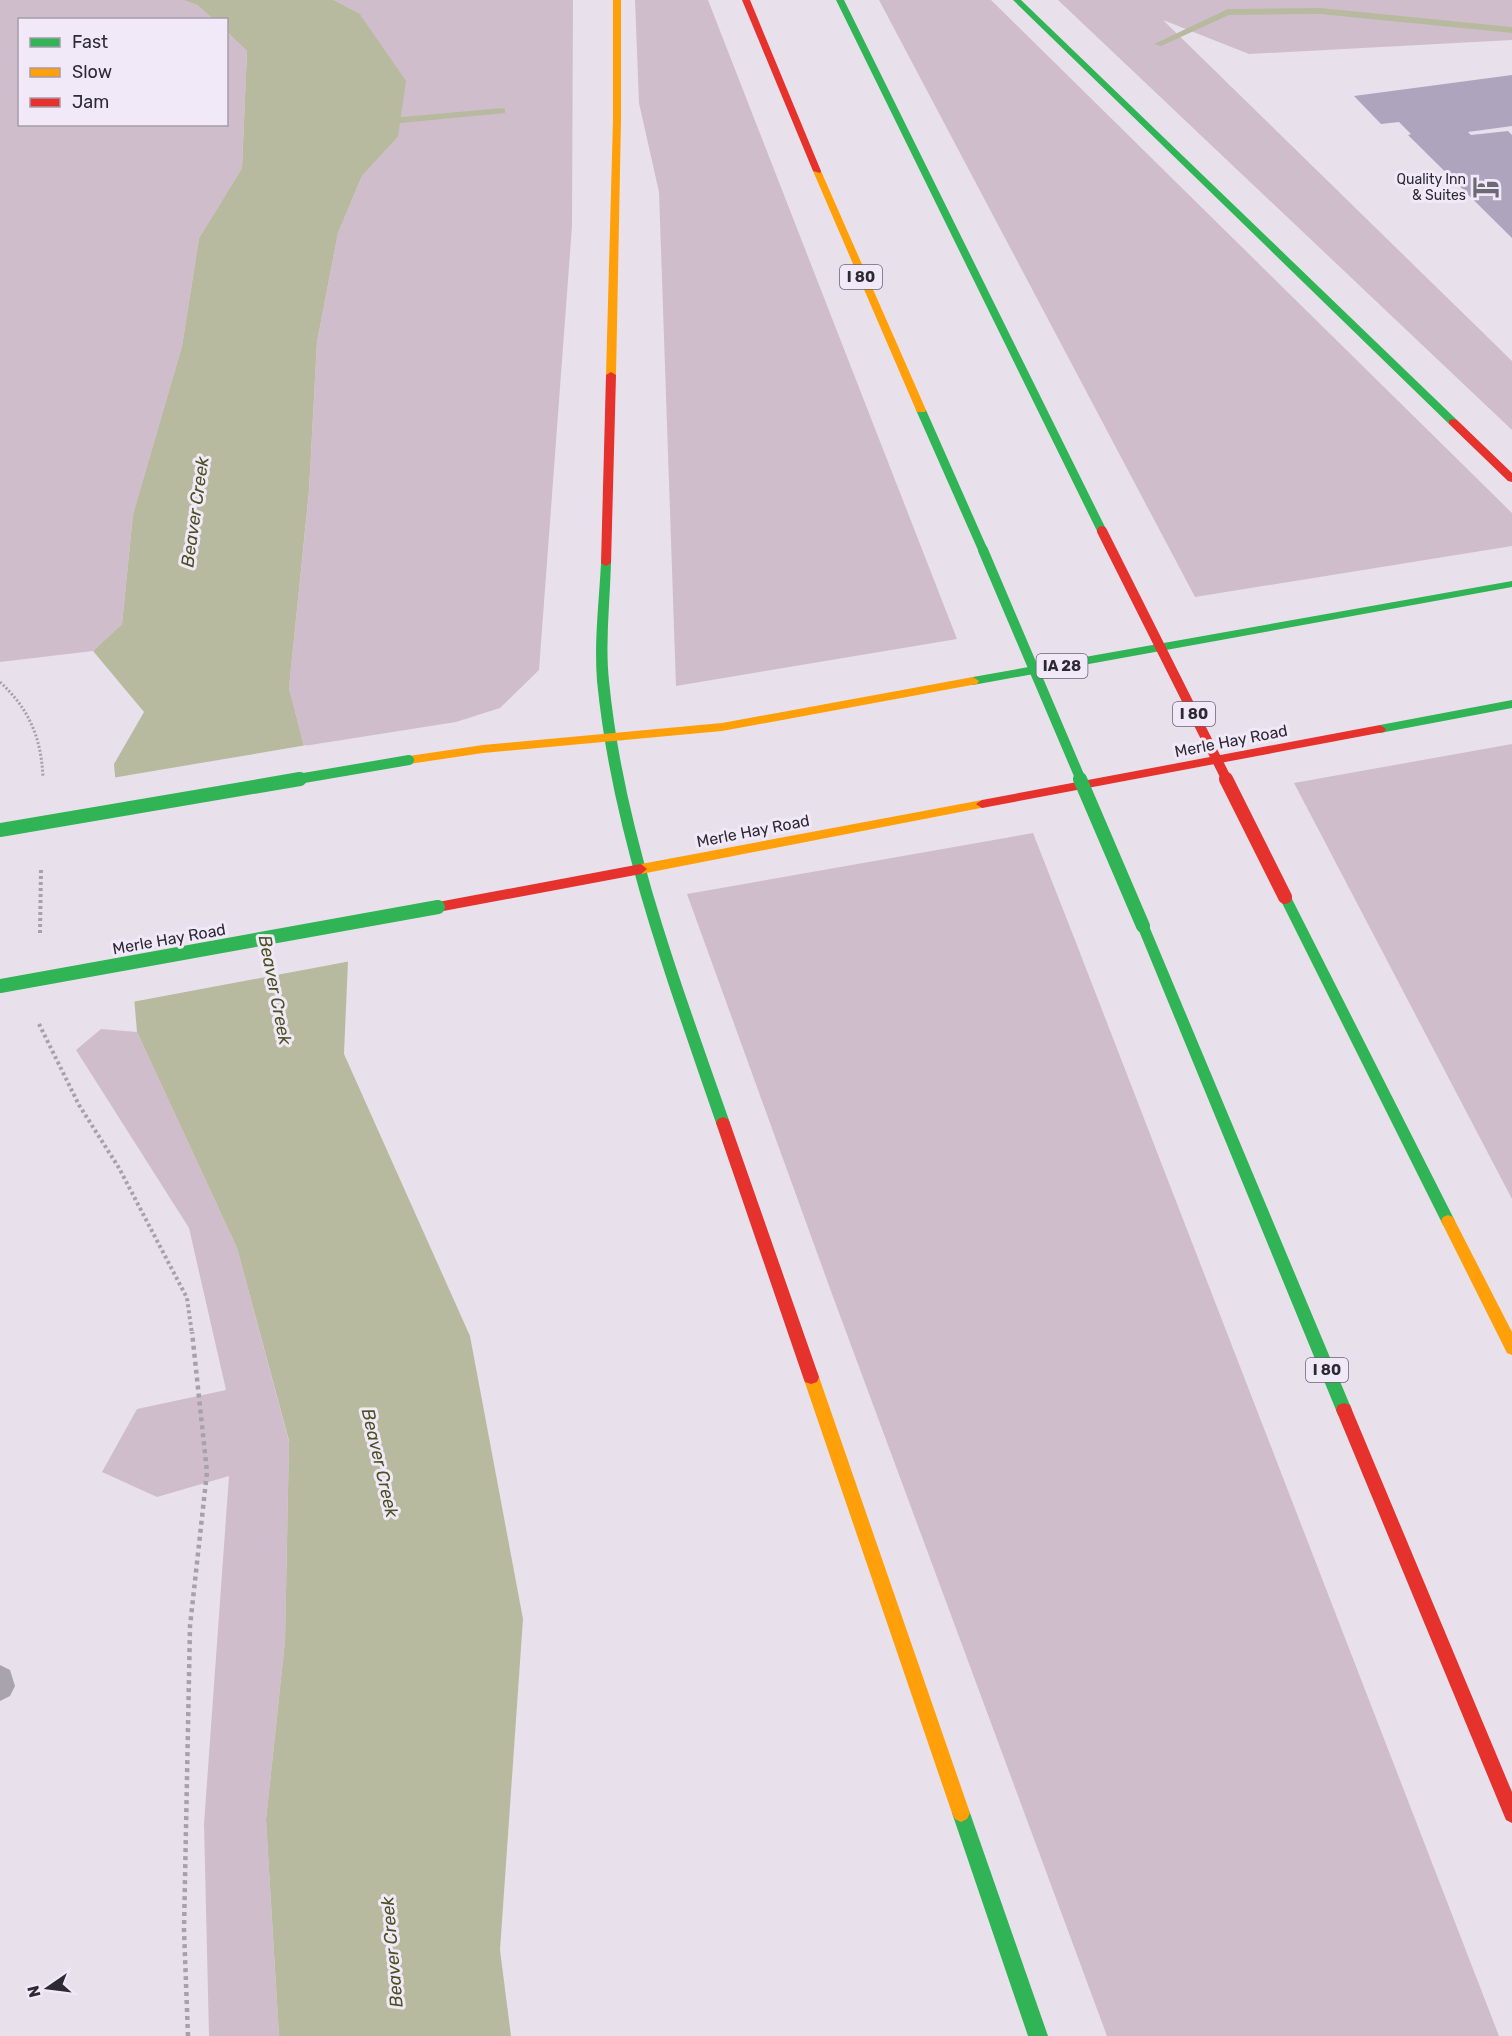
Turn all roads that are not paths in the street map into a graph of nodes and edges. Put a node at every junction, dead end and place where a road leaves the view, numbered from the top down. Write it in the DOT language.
graph roads {
  1 [pos="617,0"];
  2 [pos="746,0"];
  3 [pos="840,0"];
  4 [pos="1017,0"];
  5 [pos="1512,479"];
  6 [pos="1512,584"];
  7 [pos="1512,704"];
  8 [pos="610,737"];
  9 [pos="0,830"];
  10 [pos="641,869"];
  11 [pos="0,986"];
  12 [pos="1512,1348"];
  13 [pos="0,1680"];
  14 [pos="0,1686"];
  15 [pos="1512,1814"];
  16 [pos="1038,2036"];
  1 -- 8 [label="main road"];
  2 -- 15 [label="main road, I 80, bridge"];
  3 -- 12 [label="main road, I 80, bridge"];
  4 -- 5 [label="main road"];
  6 -- 8 [label="main road, IA 28"];
  7 -- 10 [label="main road, Merle Hay Road"];
  8 -- 9 [label="main road, bridge"];
  8 -- 10 [label="main road"];
  10 -- 11 [label="main road, Merle Hay Road, bridge"];
  10 -- 16 [label="main road"];
  13 -- 14 [label="lane"];
}
